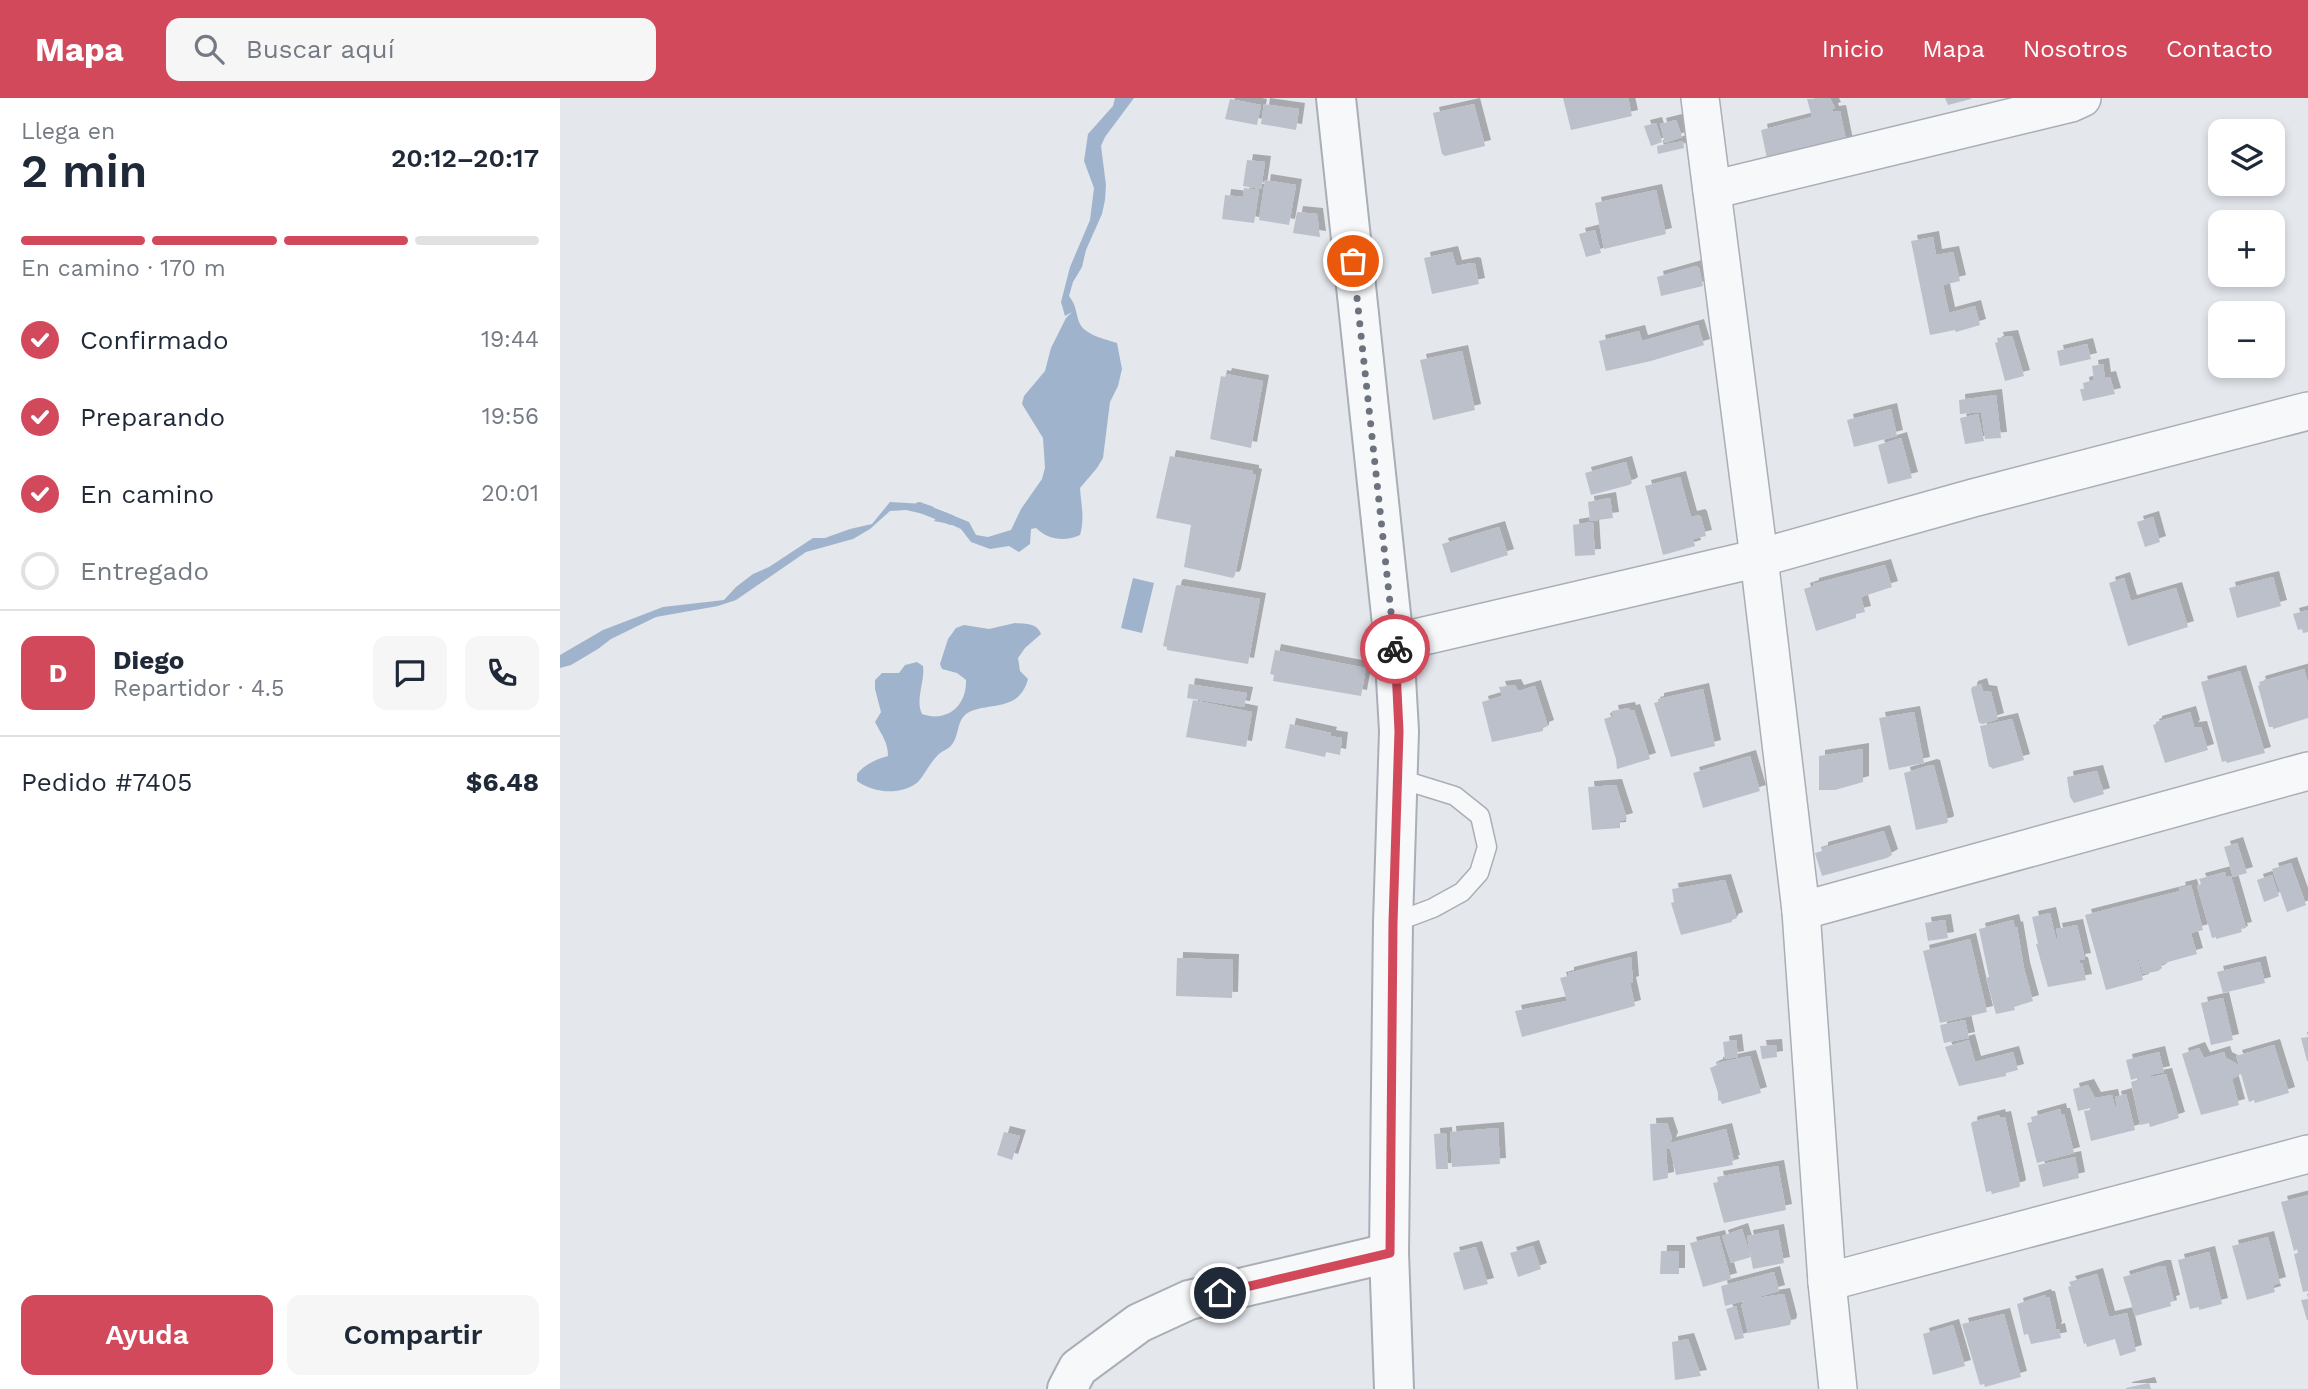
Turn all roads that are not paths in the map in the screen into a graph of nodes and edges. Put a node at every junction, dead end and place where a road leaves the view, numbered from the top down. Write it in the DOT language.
graph roads {
  1 [pos="1336,98"];
  2 [pos="1700,98"];
  3 [pos="2082,98"];
  4 [pos="1712,190"];
  5 [pos="2308,411"];
  6 [pos="1759,558"];
  7 [pos="1394,643"];
  8 [pos="2308,771"];
  9 [pos="1397,778"];
  10 [pos="1801,911"];
  11 [pos="1393,923"];
  12 [pos="2308,1154"];
  13 [pos="1390,1253"];
  14 [pos="1827,1282"];
  15 [pos="1067,1389"];
  16 [pos="1394,1389"];
  17 [pos="1838,1389"];
  1 -- 7 [label="street"];
  2 -- 4 [label="street"];
  3 -- 4 [label="street"];
  4 -- 6 [label="street"];
  5 -- 6 [label="street"];
  6 -- 7 [label="street"];
  6 -- 10 [label="street"];
  7 -- 9 [label="street"];
  8 -- 10 [label="street"];
  9 -- 11 [label="street"];
  9 -- 11 [label="lane"];
  10 -- 14 [label="street"];
  11 -- 13 [label="street"];
  12 -- 14 [label="street"];
  13 -- 15 [label="street"];
  13 -- 16 [label="street"];
  14 -- 17 [label="street"];
}
